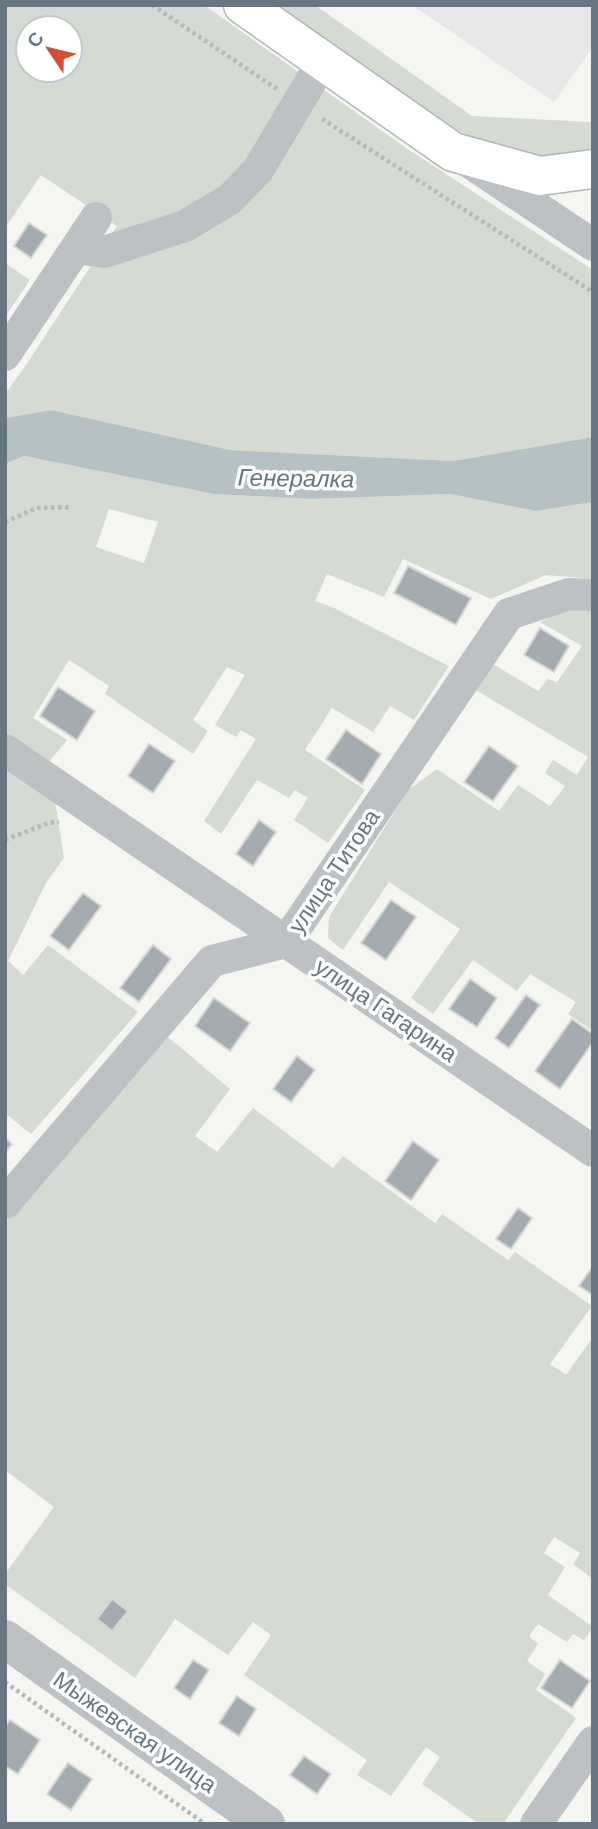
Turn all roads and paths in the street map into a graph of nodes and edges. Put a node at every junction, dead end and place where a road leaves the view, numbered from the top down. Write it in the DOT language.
graph roads {
  1 [pos="152,5"];
  2 [pos="243,5"];
  3 [pos="323,61"];
  4 [pos="297,103"];
  5 [pos="453,152"];
  6 [pos="593,169"];
  7 [pos="96,218"];
  8 [pos="593,245"];
  9 [pos="76,248"];
  10 [pos="593,292"];
  11 [pos="5,355"];
  12 [pos="72,507"];
  13 [pos="5,522"];
  14 [pos="593,595"];
  15 [pos="5,750"];
  16 [pos="105,818"];
  17 [pos="5,840"];
  18 [pos="286,942"];
  19 [pos="593,1151"];
  20 [pos="5,1203"];
  21 [pos="5,1639"];
  22 [pos="5,1682"];
  23 [pos="593,1742"];
  24 [pos="205,1824"];
  25 [pos="266,1824"];
  26 [pos="536,1824"];
  1 -- 4 [label="path"];
  2 -- 3 [label="main road"];
  3 -- 4 [label="street"];
  3 -- 5 [label="main road"];
  4 -- 9 [label="street"];
  4 -- 10 [label="path"];
  5 -- 6 [label="main road"];
  5 -- 8 [label="street"];
  7 -- 9 [label="street"];
  9 -- 11 [label="street"];
  12 -- 13 [label="path"];
  14 -- 18 [label="street, улица Титова"];
  15 -- 16 [label="street, улица Гагарина"];
  16 -- 17 [label="path"];
  16 -- 18 [label="street, улица Гагарина"];
  18 -- 19 [label="street, улица Гагарина"];
  18 -- 20 [label="street, улица Титова"];
  21 -- 25 [label="street, Мыжевская улица"];
  22 -- 24 [label="path"];
  23 -- 26 [label="street"];
}
